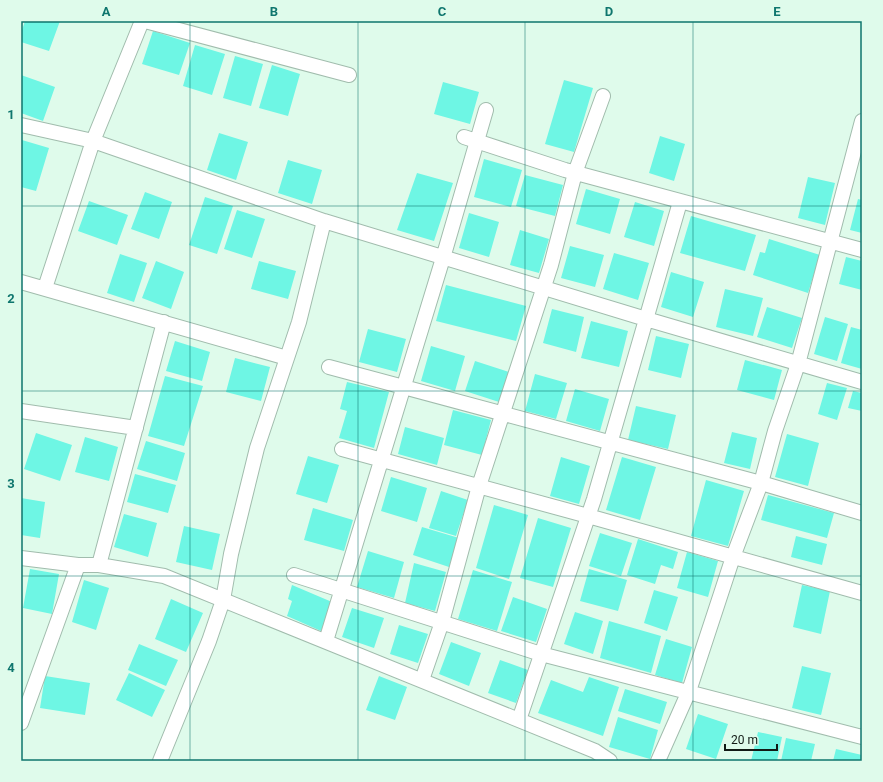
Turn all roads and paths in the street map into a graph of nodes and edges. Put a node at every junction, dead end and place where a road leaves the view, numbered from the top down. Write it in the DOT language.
graph roads {
  1 [pos="143,21"];
  2 [pos="349,75"];
  3 [pos="603,96"];
  4 [pos="486,110"];
  5 [pos="862,121"];
  6 [pos="21,125"];
  7 [pos="470,139"];
  8 [pos="93,141"];
  9 [pos="575,173"];
  10 [pos="680,202"];
  11 [pos="324,221"];
  12 [pos="830,242"];
  13 [pos="862,250"];
  14 [pos="443,258"];
  15 [pos="21,282"];
  16 [pos="45,288"];
  17 [pos="543,288"];
  18 [pos="646,320"];
  19 [pos="164,322"];
  20 [pos="287,358"];
  21 [pos="798,364"];
  22 [pos="329,367"];
  23 [pos="862,382"];
  24 [pos="403,388"];
  25 [pos="21,411"];
  26 [pos="502,415"];
  27 [pos="136,428"];
  28 [pos="610,443"];
  29 [pos="342,449"];
  30 [pos="381,460"];
  31 [pos="761,483"];
  32 [pos="479,486"];
  33 [pos="862,513"];
  34 [pos="588,516"];
  35 [pos="734,557"];
  36 [pos="21,558"];
  37 [pos="78,565"];
  38 [pos="98,565"];
  39 [pos="294,575"];
  40 [pos="342,590"];
  41 [pos="862,593"];
  42 [pos="223,600"];
  43 [pos="442,622"];
  44 [pos="326,641"];
  45 [pos="541,654"];
  46 [pos="422,680"];
  47 [pos="688,691"];
  48 [pos="26,696"];
  49 [pos="519,720"];
  50 [pos="21,723"];
  51 [pos="862,737"];
  52 [pos="160,761"];
  53 [pos="610,761"];
  54 [pos="658,761"];
  1 -- 2 [label="street"];
  1 -- 8 [label="street"];
  3 -- 9 [label="street"];
  4 -- 7 [label="street"];
  5 -- 12 [label="street"];
  6 -- 8 [label="street"];
  7 -- 9 [label="street"];
  7 -- 14 [label="street"];
  8 -- 11 [label="street"];
  8 -- 16 [label="street"];
  9 -- 10 [label="street"];
  9 -- 17 [label="street"];
  10 -- 12 [label="street"];
  10 -- 18 [label="street"];
  11 -- 14 [label="street"];
  11 -- 20 [label="street"];
  12 -- 13 [label="street"];
  12 -- 21 [label="street"];
  14 -- 17 [label="street"];
  14 -- 24 [label="street"];
  15 -- 16 [label="street"];
  16 -- 19 [label="street"];
  17 -- 18 [label="street"];
  17 -- 26 [label="street"];
  18 -- 21 [label="street"];
  18 -- 28 [label="street"];
  19 -- 20 [label="street"];
  19 -- 27 [label="street"];
  20 -- 42 [label="street"];
  21 -- 23 [label="street"];
  21 -- 31 [label="street"];
  22 -- 24 [label="street"];
  24 -- 26 [label="street"];
  24 -- 30 [label="street"];
  25 -- 27 [label="street"];
  26 -- 28 [label="street"];
  26 -- 32 [label="street"];
  27 -- 38 [label="street"];
  28 -- 31 [label="street"];
  28 -- 34 [label="street"];
  29 -- 30 [label="street"];
  30 -- 32 [label="street"];
  30 -- 40 [label="street"];
  31 -- 33 [label="street"];
  31 -- 35 [label="street"];
  32 -- 34 [label="street"];
  32 -- 43 [label="street"];
  34 -- 35 [label="street"];
  34 -- 45 [label="street"];
  35 -- 41 [label="street"];
  35 -- 47 [label="street"];
  36 -- 37 [label="street"];
  37 -- 38 [label="street"];
  37 -- 48 [label="street"];
  38 -- 42 [label="street"];
  39 -- 40 [label="street"];
  40 -- 43 [label="street"];
  40 -- 44 [label="street"];
  42 -- 44 [label="street"];
  42 -- 52 [label="street"];
  43 -- 45 [label="street"];
  43 -- 46 [label="street"];
  44 -- 46 [label="street"];
  45 -- 47 [label="street"];
  45 -- 49 [label="street"];
  46 -- 49 [label="street"];
  47 -- 51 [label="street"];
  47 -- 54 [label="street"];
  48 -- 50 [label="street"];
  49 -- 53 [label="street"];
}
